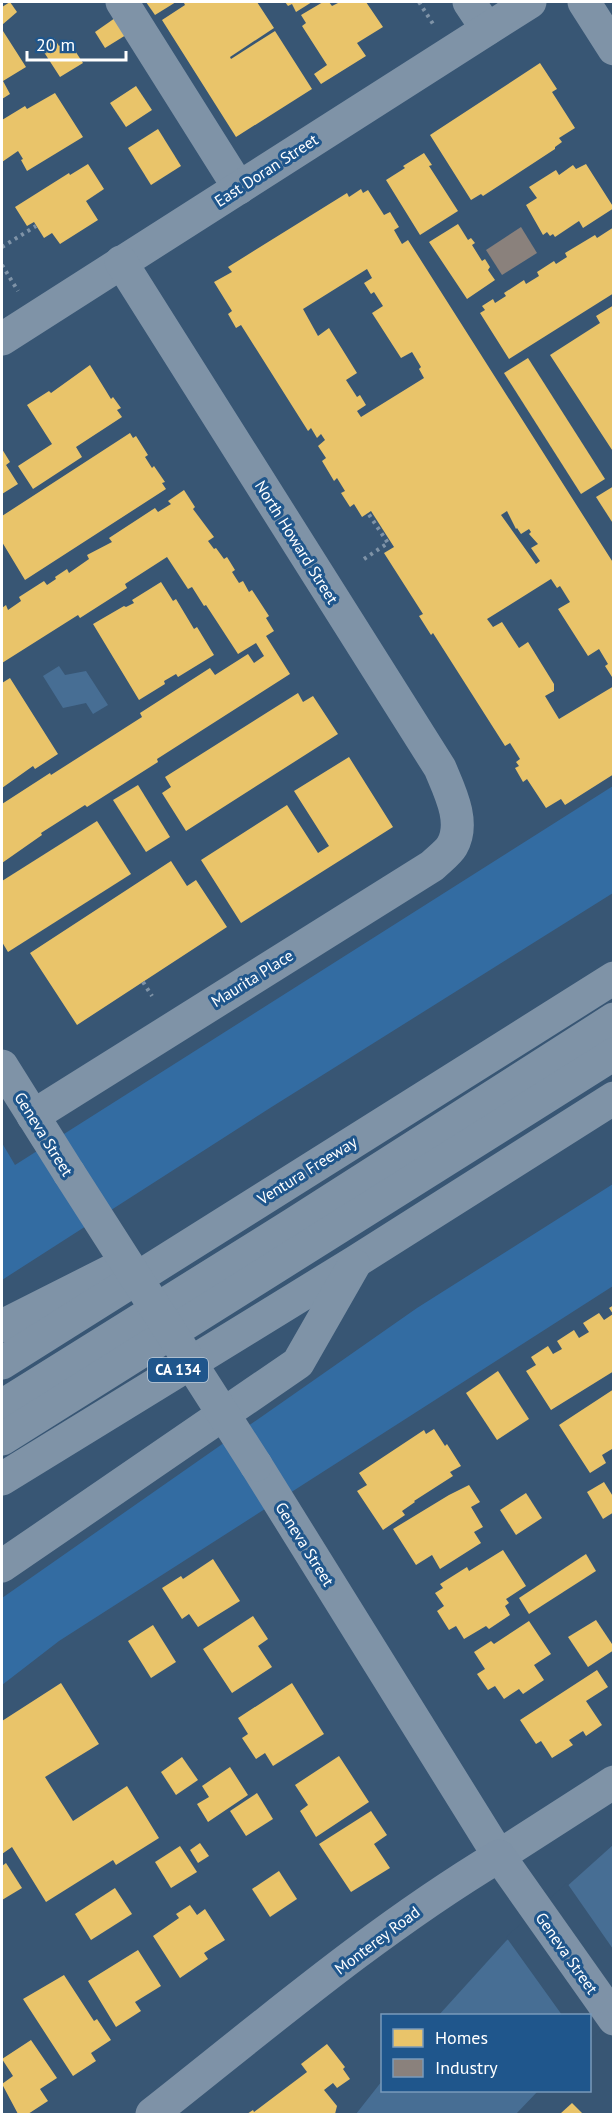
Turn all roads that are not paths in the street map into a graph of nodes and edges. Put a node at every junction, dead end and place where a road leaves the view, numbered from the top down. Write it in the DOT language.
graph roads {
  1 [pos="122,2"];
  2 [pos="469,2"];
  3 [pos="530,2"];
  4 [pos="584,2"];
  5 [pos="487,29"];
  6 [pos="614,49"];
  7 [pos="239,188"];
  8 [pos="121,262"];
  9 [pos="2,339"];
  10 [pos="457,828"];
  11 [pos="614,978"];
  12 [pos="614,1019"];
  13 [pos="614,1054"];
  14 [pos="2,1066"];
  15 [pos="614,1098"];
  16 [pos="33,1116"];
  17 [pos="285,1185"];
  18 [pos="355,1262"];
  19 [pos="2,1326"];
  20 [pos="2,1363"];
  21 [pos="2,1406"];
  22 [pos="2,1439"];
  23 [pos="2,1479"];
  24 [pos="2,1566"];
  25 [pos="614,1782"];
  26 [pos="499,1856"];
  27 [pos="614,2019"];
  28 [pos="152,2115"];
  1 -- 7 [label="main road"];
  2 -- 5 [label="main road"];
  3 -- 5 [label="main road, East Doran Street"];
  4 -- 6 [label="main road"];
  5 -- 7 [label="main road, East Doran Street"];
  7 -- 8 [label="main road, East Doran Street"];
  8 -- 9 [label="main road, East Doran Street"];
  8 -- 10 [label="main road, North Howard Street"];
  10 -- 16 [label="main road, Maurita Place"];
  11 -- 17 [label="main road, Ventura Freeway"];
  12 -- 21 [label="main road"];
  13 -- 22 [label="main road"];
  14 -- 16 [label="main road, Geneva Street"];
  15 -- 18 [label="main road, CA 134"];
  16 -- 26 [label="main road, Geneva Street, bridge"];
  17 -- 19 [label="main road"];
  17 -- 20 [label="main road, Ventura Freeway"];
  18 -- 23 [label="main road, CA 134"];
  18 -- 24 [label="main road"];
  25 -- 26 [label="main road, Monterey Road"];
  26 -- 27 [label="main road, Geneva Street"];
  26 -- 28 [label="main road, Monterey Road"];
}
